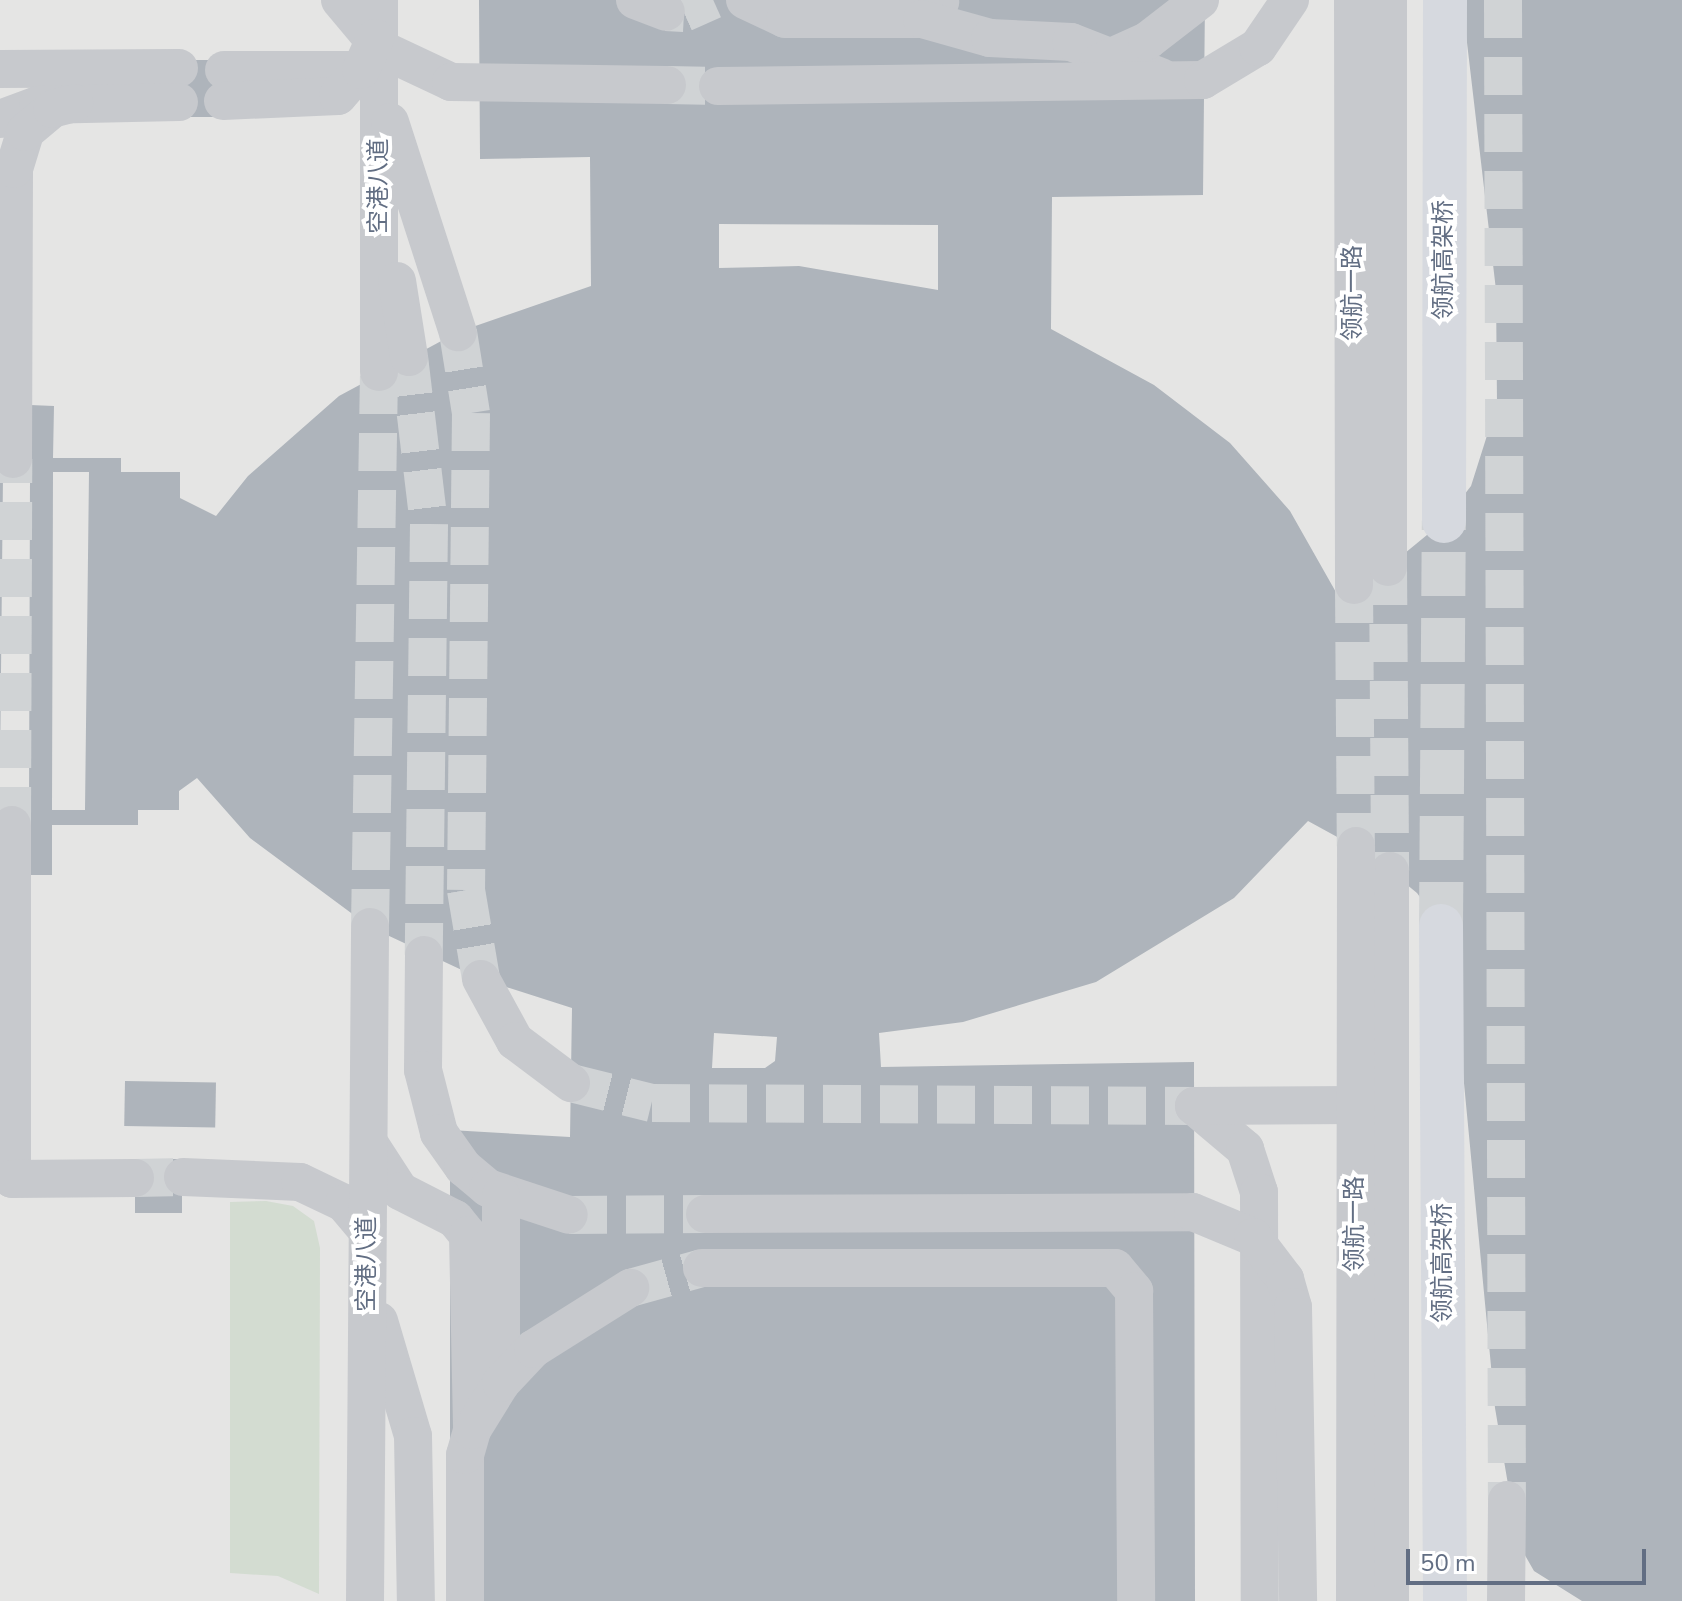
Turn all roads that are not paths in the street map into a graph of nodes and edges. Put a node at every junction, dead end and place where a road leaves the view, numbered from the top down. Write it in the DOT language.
graph roads {
  1 [pos="340,0"];
  2 [pos="745,0"];
  3 [pos="1200,0"];
  4 [pos="1290,0"];
  5 [pos="1353,0"];
  6 [pos="1388,0"];
  7 [pos="1445,0"];
  8 [pos="932,9"];
  9 [pos="379,15"];
  10 [pos="1115,57"];
  11 [pos="0,69"];
  12 [pos="370,75"];
  13 [pos="1188,82"];
  14 [pos="1043,84"];
  15 [pos="224,85"];
  16 [pos="667,85"];
  17 [pos="718,86"];
  18 [pos="74,103"];
  19 [pos="0,119"];
  20 [pos="458,332"];
  21 [pos="394,364"];
  22 [pos="13,459"];
  23 [pos="1444,521"];
  24 [pos="1388,567"];
  25 [pos="1354,585"];
  26 [pos="12,825"];
  27 [pos="1356,846"];
  28 [pos="1390,871"];
  29 [pos="1441,926"];
  30 [pos="370,927"];
  31 [pos="424,955"];
  32 [pos="481,979"];
  33 [pos="571,1083"];
  34 [pos="1355,1105"];
  35 [pos="368,1141"];
  36 [pos="183,1177"];
  37 [pos="135,1178"];
  38 [pos="501,1195"];
  39 [pos="705,1214"];
  40 [pos="569,1215"];
  41 [pos="367,1230"];
  42 [pos="702,1268"];
  43 [pos="367,1285"];
  44 [pos="630,1288"];
  45 [pos="501,1383"];
  46 [pos="472,1430"];
  47 [pos="1507,1500"];
  48 [pos="365,1601"];
  49 [pos="416,1601"];
  50 [pos="465,1601"];
  51 [pos="1136,1601"];
  52 [pos="1260,1601"];
  53 [pos="1298,1601"];
  54 [pos="1355,1601"];
  55 [pos="1390,1601"];
  56 [pos="1445,1601"];
  57 [pos="1506,1601"];
  1 -- 16 [label="street"];
  2 -- 8 [label="street"];
  3 -- 10 [label="street"];
  4 -- 13 [label="street"];
  5 -- 25 [label="street, 领航一路"];
  6 -- 24 [label="street"];
  7 -- 23 [label="main road, 领航高架桥"];
  8 -- 10 [label="street"];
  9 -- 12 [label="street, 空港八道"];
  10 -- 13 [label="street"];
  10 -- 14 [label="street"];
  11 -- 18 [label="street"];
  12 -- 15 [label="street"];
  12 -- 20 [label="street"];
  12 -- 21 [label="street, 空港八道"];
  13 -- 14 [label="street"];
  14 -- 17 [label="street"];
  18 -- 19 [label="street"];
  18 -- 22 [label="street"];
  26 -- 37 [label="street"];
  27 -- 34 [label="street, 领航一路"];
  28 -- 55 [label="street"];
  29 -- 56 [label="main road, 领航高架桥"];
  30 -- 35 [label="street, 空港八道"];
  31 -- 38 [label="street"];
  32 -- 33 [label="street"];
  34 -- 52 [label="street"];
  34 -- 54 [label="street, 领航一路"];
  35 -- 41 [label="street, 空港八道"];
  35 -- 46 [label="street"];
  36 -- 41 [label="street"];
  38 -- 40 [label="street"];
  38 -- 45 [label="street"];
  39 -- 53 [label="street"];
  41 -- 43 [label="street, 空港八道"];
  42 -- 51 [label="street"];
  43 -- 48 [label="street, 空港八道"];
  43 -- 49 [label="street"];
  44 -- 45 [label="street"];
  45 -- 46 [label="street"];
  46 -- 50 [label="street"];
  47 -- 57 [label="street"];
}
